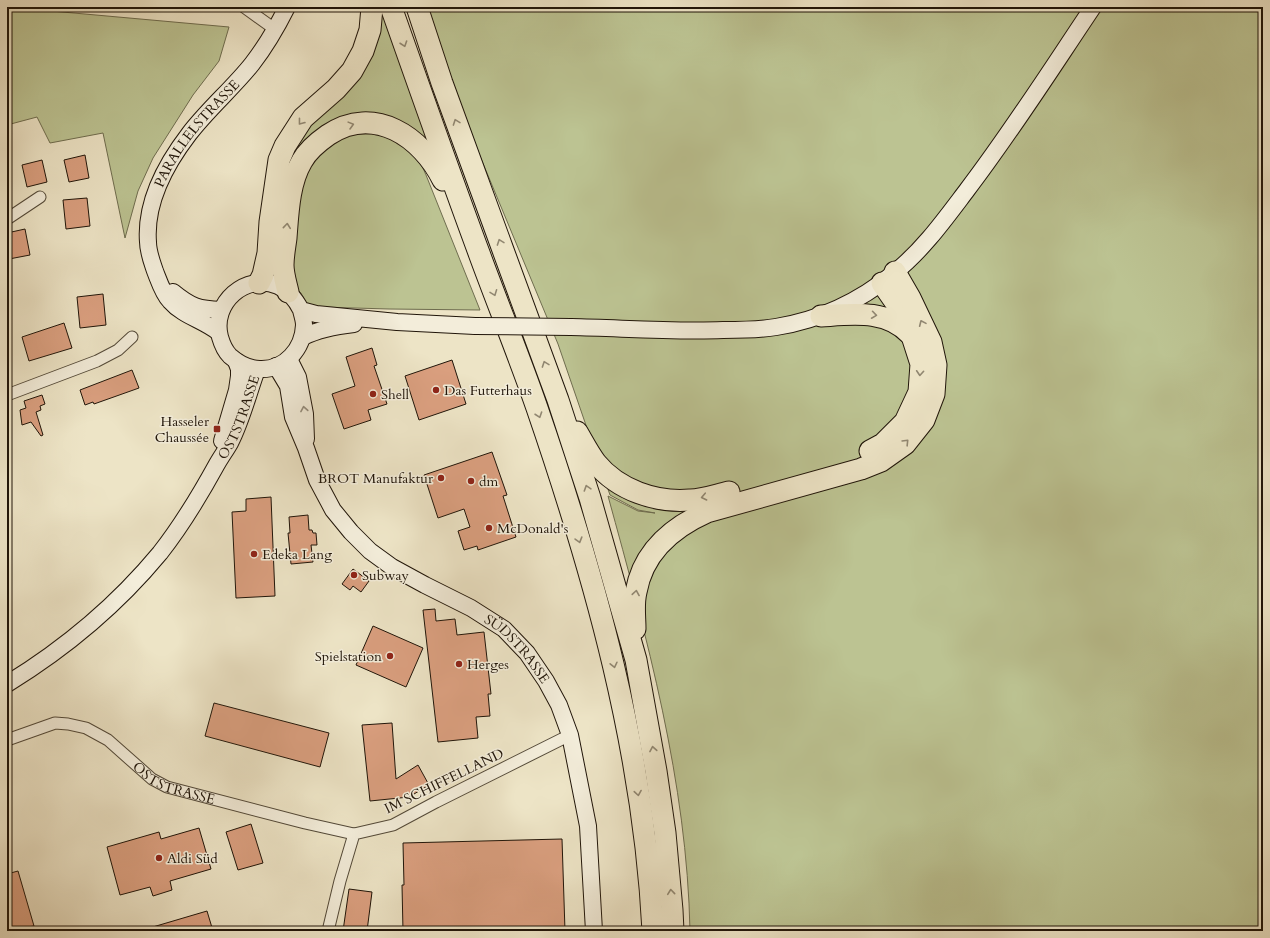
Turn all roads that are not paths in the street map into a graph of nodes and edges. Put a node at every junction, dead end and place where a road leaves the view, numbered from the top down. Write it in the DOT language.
graph roads {
  1 [pos="244,7"];
  2 [pos="287,7"];
  3 [pos="372,7"];
  4 [pos="391,7"];
  5 [pos="417,7"];
  6 [pos="1093,7"];
  7 [pos="276,30"];
  8 [pos="40,197"];
  9 [pos="7,219"];
  10 [pos="480,257"];
  11 [pos="156,273"];
  12 [pos="889,278"];
  13 [pos="259,283"];
  14 [pos="288,292"];
  15 [pos="221,310"];
  16 [pos="301,310"];
  17 [pos="821,316"];
  18 [pos="397,322"];
  19 [pos="218,332"];
  20 [pos="912,336"];
  21 [pos="132,337"];
  22 [pos="303,337"];
  23 [pos="236,361"];
  24 [pos="282,363"];
  25 [pos="258,369"];
  26 [pos="7,395"];
  27 [pos="558,400"];
  28 [pos="217,464"];
  29 [pos="128,589"];
  30 [pos="636,660"];
  31 [pos="7,673"];
  32 [pos="7,684"];
  33 [pos="570,735"];
  34 [pos="7,740"];
  35 [pos="354,834"];
  36 [pos="328,931"];
  37 [pos="594,931"];
  38 [pos="653,931"];
  39 [pos="673,931"];
  1 -- 7 [label="street"];
  2 -- 7 [label="main road, PARALLELSTRASSE"];
  3 -- 13 [label="highway, one-way"];
  4 -- 10 [label="highway, one-way"];
  27 -- 5 [label="highway, one-way"];
  6 -- 12 [label="main road"];
  7 -- 11 [label="main road, PARALLELSTRASSE"];
  8 -- 9 [label="street"];
  14 -- 10 [label="highway, one-way"];
  10 -- 38 [label="highway, one-way"];
  11 -- 15 [label="main road, PARALLELSTRASSE"];
  11 -- 19 [label="main road, PARALLELSTRASSE"];
  12 -- 17 [label="main road"];
  12 -- 20 [label="highway"];
  30 -- 12 [label="highway, one-way"];
  13 -- 14 [label="main road"];
  13 -- 15 [label="main road"];
  14 -- 16 [label="main road"];
  15 -- 19 [label="main road"];
  16 -- 18 [label="main road"];
  16 -- 22 [label="main road"];
  17 -- 18 [label="main road, bridge"];
  17 -- 20 [label="highway, one-way"];
  18 -- 22 [label="main road"];
  19 -- 23 [label="main road"];
  20 -- 27 [label="highway, one-way"];
  21 -- 26 [label="street"];
  22 -- 24 [label="main road"];
  23 -- 25 [label="main road"];
  23 -- 28 [label="main road, OSTSTRASSE"];
  24 -- 25 [label="main road"];
  24 -- 33 [label="main road, SÜDSTRASSE"];
  25 -- 28 [label="main road, OSTSTRASSE"];
  30 -- 27 [label="highway, one-way"];
  28 -- 29 [label="main road, OSTSTRASSE"];
  29 -- 31 [label="main road, OSTSTRASSE"];
  29 -- 32 [label="main road, OSTSTRASSE"];
  39 -- 30 [label="highway, one-way"];
  33 -- 35 [label="street, IM SCHIFFELLAND"];
  33 -- 37 [label="main road, SÜDSTRASSE"];
  34 -- 35 [label="street, OSTSTRASSE"];
  35 -- 36 [label="street"];
}
